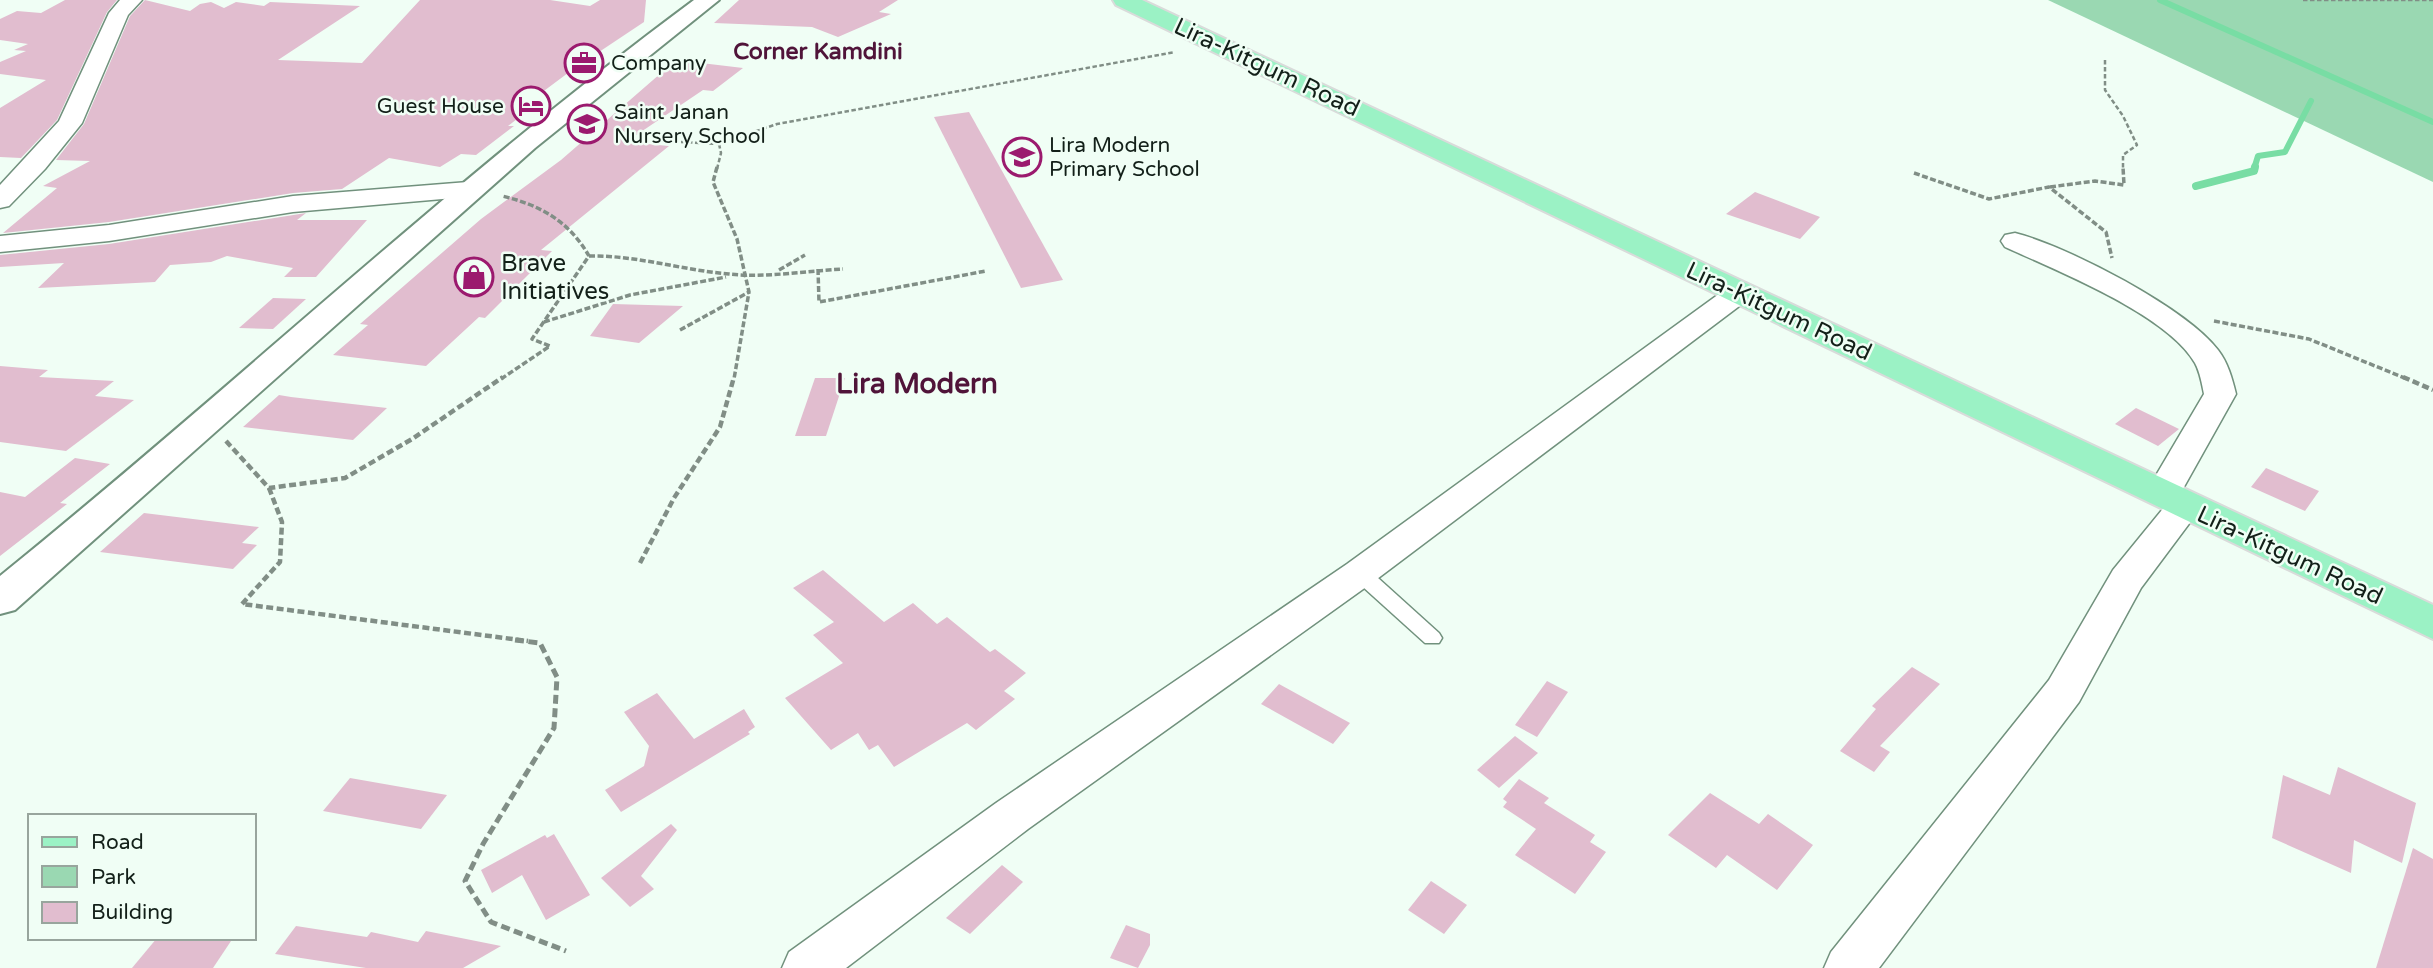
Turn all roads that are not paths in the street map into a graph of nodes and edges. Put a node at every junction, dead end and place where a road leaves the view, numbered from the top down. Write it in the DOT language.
graph roads {
  1 [pos="132,0"];
  2 [pos="708,0"];
  3 [pos="1124,0"];
  4 [pos="468,190"];
  5 [pos="0,200"];
  6 [pos="2015,241"];
  7 [pos="0,244"];
  8 [pos="1740,292"];
  9 [pos="2174,499"];
  10 [pos="1360,573"];
  11 [pos="0,599"];
  12 [pos="2433,623"];
  13 [pos="1433,638"];
  14 [pos="807,968"];
  15 [pos="1849,968"];
  1 -- 5 [label="street"];
  2 -- 4 [label="street"];
  3 -- 8 [label="main road, Lira-Kitgum Road"];
  4 -- 7 [label="street"];
  4 -- 11 [label="street"];
  6 -- 9 [label="street"];
  8 -- 9 [label="main road, Lira-Kitgum Road"];
  8 -- 10 [label="street"];
  9 -- 12 [label="main road, Lira-Kitgum Road"];
  9 -- 15 [label="street"];
  10 -- 13 [label="lane"];
  10 -- 14 [label="street"];
}
